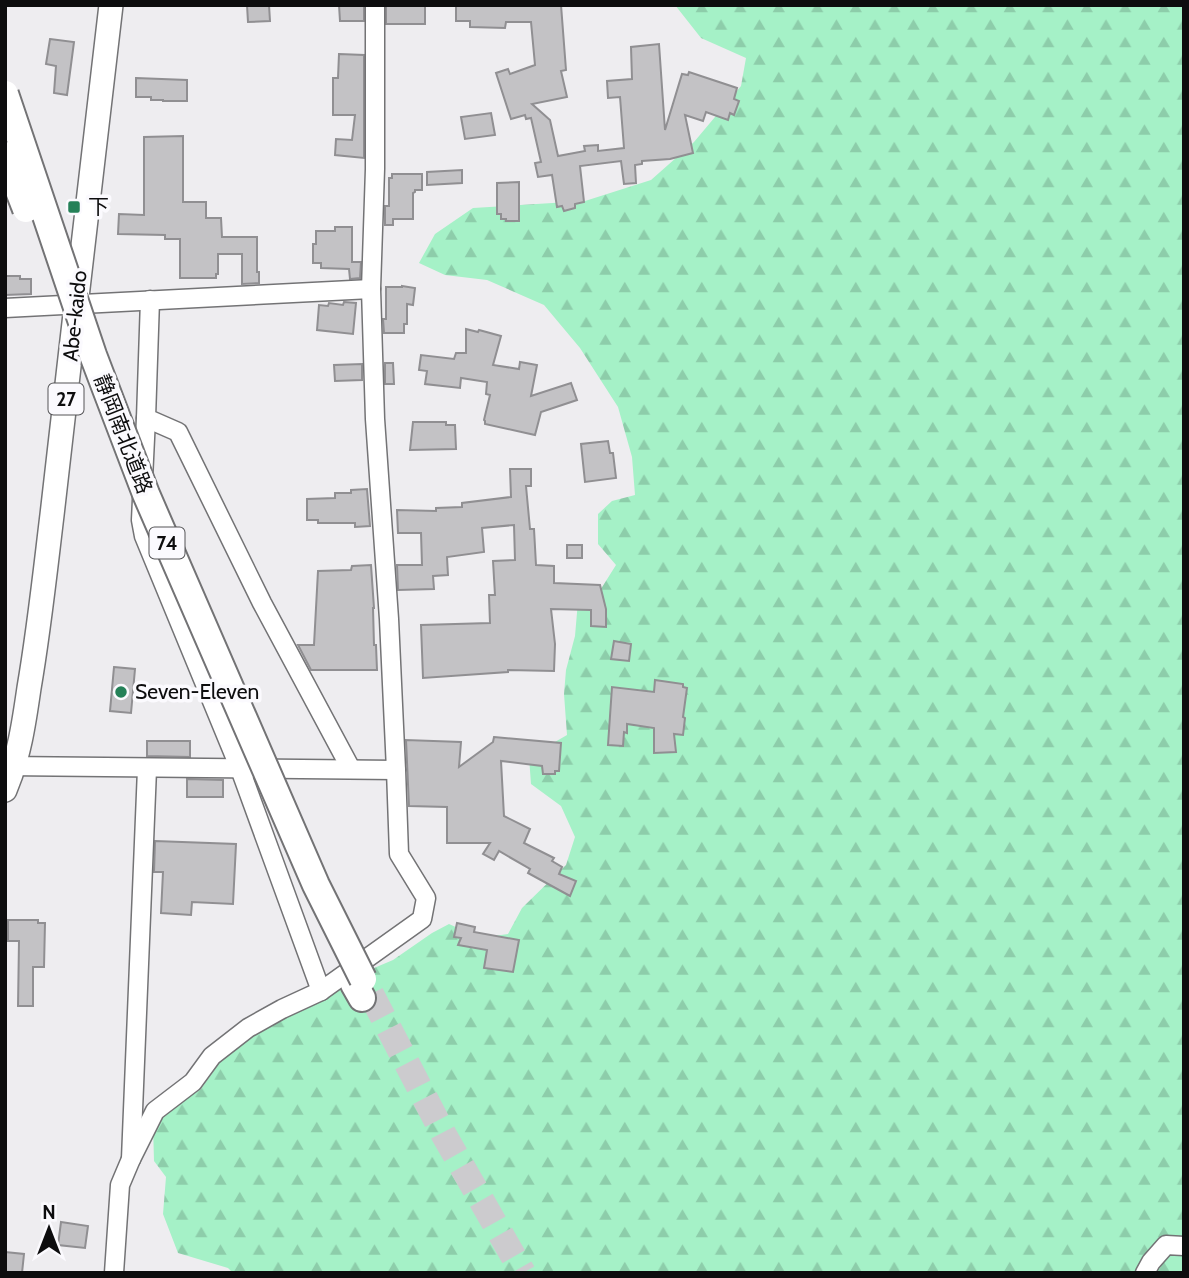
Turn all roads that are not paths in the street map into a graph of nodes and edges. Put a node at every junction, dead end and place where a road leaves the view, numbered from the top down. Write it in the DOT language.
graph roads {
  1 [pos="111,5"];
  2 [pos="375,5"];
  3 [pos="5,94"];
  4 [pos="5,155"];
  5 [pos="371,289"];
  6 [pos="150,300"];
  7 [pos="75,304"];
  8 [pos="5,308"];
  9 [pos="146,418"];
  10 [pos="10,767"];
  11 [pos="147,769"];
  12 [pos="240,769"];
  13 [pos="351,769"];
  14 [pos="396,770"];
  15 [pos="5,790"];
  16 [pos="321,991"];
  17 [pos="131,1159"];
  18 [pos="1184,1246"];
  19 [pos="114,1273"];
  20 [pos="1145,1273"];
  1 -- 7 [label="main road, Abe-kaido / 27"];
  2 -- 5 [label="street"];
  3 -- 4 [label="highway, 静岡南北道路 / 74, bridge"];
  5 -- 6 [label="street"];
  5 -- 14 [label="street"];
  6 -- 7 [label="street"];
  6 -- 9 [label="street"];
  7 -- 8 [label="street"];
  7 -- 10 [label="main road, Abe-kaido / 27"];
  9 -- 12 [label="street"];
  9 -- 13 [label="street"];
  10 -- 11 [label="street"];
  10 -- 15 [label="main road, Abe-kaido / 27"];
  11 -- 12 [label="street"];
  11 -- 17 [label="street"];
  12 -- 13 [label="street"];
  12 -- 16 [label="street"];
  13 -- 14 [label="street"];
  14 -- 16 [label="street"];
  16 -- 17 [label="street"];
  17 -- 19 [label="street"];
  18 -- 20 [label="street"];
}
